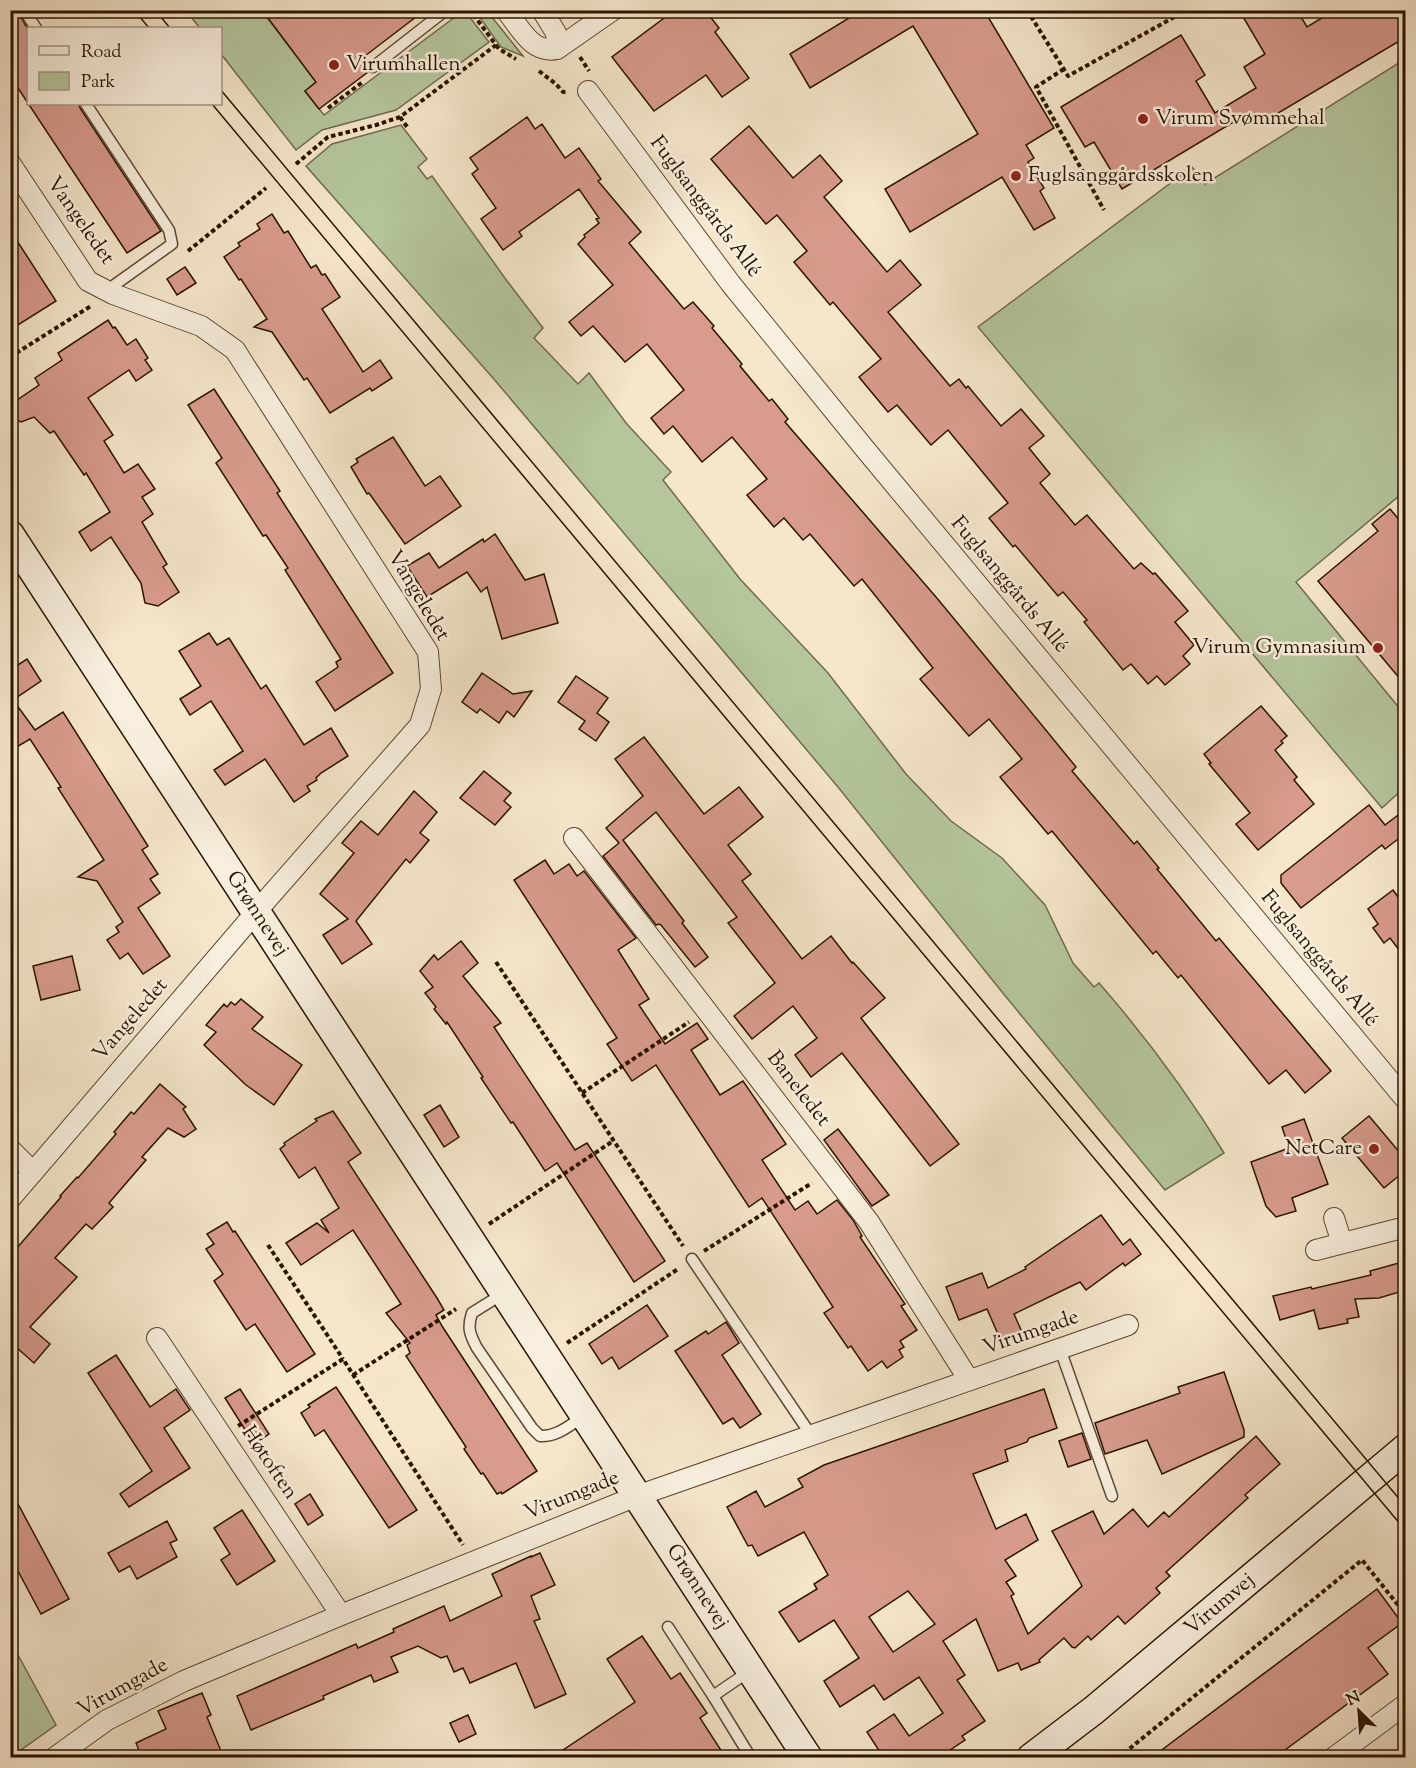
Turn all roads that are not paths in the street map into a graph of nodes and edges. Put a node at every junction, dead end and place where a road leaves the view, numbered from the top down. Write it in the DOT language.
graph roads {
  1 [pos="24,10"];
  2 [pos="446,10"];
  3 [pos="506,10"];
  4 [pos="542,10"];
  5 [pos="613,10"];
  6 [pos="35,27"];
  7 [pos="557,49"];
  8 [pos="373,66"];
  9 [pos="588,90"];
  10 [pos="87,105"];
  11 [pos="10,163"];
  12 [pos="106,291"];
  13 [pos="10,535"];
  14 [pos="574,838"];
  15 [pos="256,912"];
  16 [pos="1406,1100"];
  17 [pos="10,1149"];
  18 [pos="33,1172"];
  19 [pos="10,1199"];
  20 [pos="1334,1218"];
  21 [pos="1406,1227"];
  22 [pos="1342,1243"];
  23 [pos="1316,1250"];
  24 [pos="692,1259"];
  25 [pos="504,1292"];
  26 [pos="1128,1325"];
  27 [pos="157,1338"];
  28 [pos="1060,1349"];
  29 [pos="969,1380"];
  30 [pos="585,1416"];
  31 [pos="811,1435"];
  32 [pos="1406,1448"];
  33 [pos="637,1496"];
  34 [pos="1112,1496"];
  35 [pos="341,1615"];
  36 [pos="668,1628"];
  37 [pos="751,1670"];
  38 [pos="713,1696"];
  39 [pos="1406,1704"];
  40 [pos="54,1758"];
  41 [pos="752,1758"];
  42 [pos="808,1758"];
  43 [pos="1030,1758"];
  44 [pos="1333,1758"];
  1 -- 6 [label="lane"];
  2 -- 8 [label="lane"];
  3 -- 7 [label="street"];
  4 -- 7 [label="street"];
  5 -- 7 [label="street"];
  9 -- 16 [label="street, Fuglsanggårds Allé"];
  10 -- 12 [label="lane"];
  11 -- 12 [label="street, Vangeledet"];
  12 -- 15 [label="street, Vangeledet"];
  13 -- 15 [label="street, Grønnevej"];
  14 -- 29 [label="street, Baneledet"];
  15 -- 18 [label="street, Vangeledet"];
  15 -- 25 [label="street, Grønnevej"];
  17 -- 18 [label="street"];
  18 -- 19 [label="street, Vangeledet"];
  20 -- 22 [label="street"];
  21 -- 22 [label="street"];
  22 -- 23 [label="street"];
  24 -- 31 [label="lane"];
  25 -- 30 [label="street, Grønnevej"];
  25 -- 30 [label="lane"];
  26 -- 28 [label="street, Virumgade"];
  27 -- 35 [label="street, Høtoften"];
  28 -- 29 [label="street, Virumgade"];
  28 -- 34 [label="lane"];
  29 -- 31 [label="street, Virumgade"];
  30 -- 33 [label="street, Grønnevej"];
  31 -- 33 [label="street, Virumgade"];
  32 -- 43 [label="street, Virumvej"];
  33 -- 35 [label="street, Virumgade"];
  33 -- 37 [label="street, Grønnevej"];
  35 -- 40 [label="street, Virumgade"];
  36 -- 38 [label="lane"];
  37 -- 38 [label="lane"];
  37 -- 42 [label="street, Grønnevej"];
  38 -- 41 [label="lane"];
  39 -- 44 [label="street"];
}
